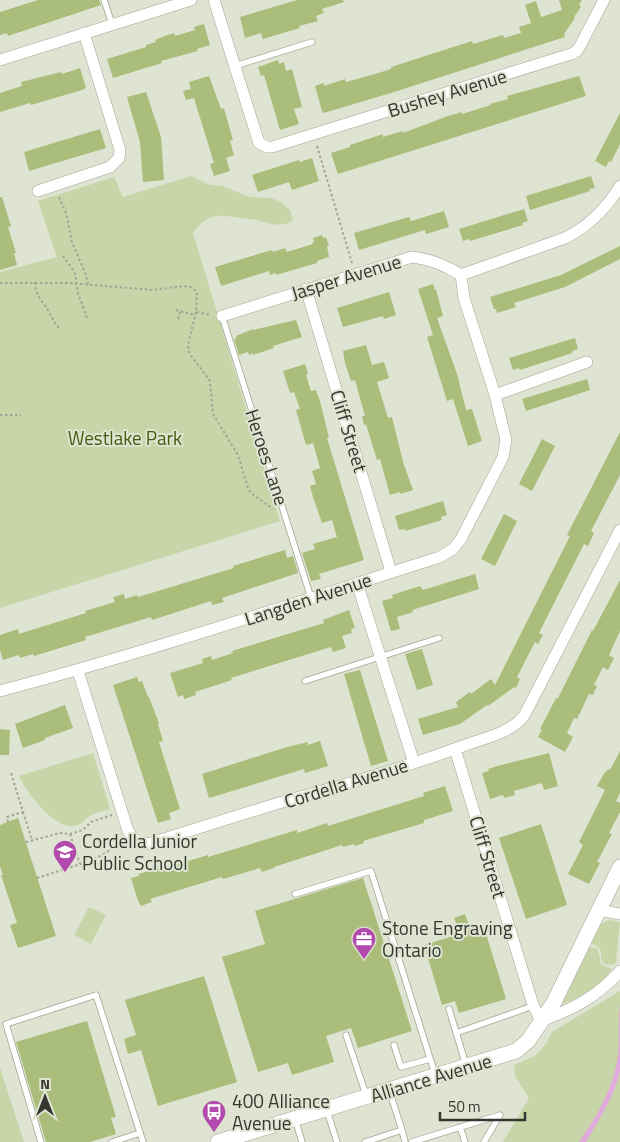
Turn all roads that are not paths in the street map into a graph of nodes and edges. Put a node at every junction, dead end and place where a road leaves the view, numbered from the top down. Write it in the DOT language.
graph roads {
  1 [pos="104,0"];
  2 [pos="191,0"];
  3 [pos="214,0"];
  4 [pos="604,0"];
  5 [pos="112,24"];
  6 [pos="84,33"];
  7 [pos="312,42"];
  8 [pos="0,60"];
  9 [pos="235,66"];
  10 [pos="620,186"];
  11 [pos="38,191"];
  12 [pos="461,275"];
  13 [pos="306,289"];
  14 [pos="217,315"];
  15 [pos="587,362"];
  16 [pos="495,395"];
  17 [pos="620,530"];
  18 [pos="391,572"];
  19 [pos="357,584"];
  20 [pos="311,598"];
  21 [pos="439,638"];
  22 [pos="380,658"];
  23 [pos="78,671"];
  24 [pos="305,681"];
  25 [pos="0,691"];
  26 [pos="456,749"];
  27 [pos="414,764"];
  28 [pos="620,867"];
  29 [pos="294,894"];
  30 [pos="599,910"];
  31 [pos="620,914"];
  32 [pos="620,972"];
  33 [pos="534,1006"];
  34 [pos="449,1009"];
  35 [pos="541,1021"];
  36 [pos="456,1032"];
  37 [pos="346,1035"];
  38 [pos="394,1044"];
  39 [pos="430,1059"];
  40 [pos="467,1067"];
  41 [pos="435,1076"];
  42 [pos="389,1090"];
  43 [pos="366,1097"];
  44 [pos="327,1109"];
  45 [pos="295,1118"];
  46 [pos="460,1127"];
  47 [pos="402,1130"];
  48 [pos="140,1133"];
  49 [pos="433,1139"];
  50 [pos="224,1141"];
  51 [pos="41,1142"];
  52 [pos="112,1142"];
  53 [pos="143,1142"];
  54 [pos="302,1142"];
  55 [pos="337,1142"];
  56 [pos="365,1142"];
  57 [pos="405,1142"];
  58 [pos="412,1142"];
  59 [pos="465,1142"];
  60 [pos="484,1142"];
  1 -- 5 [label="lane"];
  2 -- 5 [label="street"];
  3 -- 9 [label="street"];
  4 -- 9 [label="street, Bushey Avenue"];
  5 -- 6 [label="street"];
  6 -- 8 [label="street"];
  6 -- 11 [label="street"];
  7 -- 9 [label="lane"];
  10 -- 12 [label="street"];
  12 -- 13 [label="street, Jasper Avenue"];
  12 -- 16 [label="street, Langden Avenue"];
  13 -- 14 [label="street, Jasper Avenue"];
  13 -- 18 [label="street, Cliff Street"];
  14 -- 20 [label="lane, Heroes Lane"];
  15 -- 16 [label="street"];
  16 -- 18 [label="street, Langden Avenue"];
  17 -- 26 [label="street, Cordella Avenue"];
  18 -- 19 [label="street, Langden Avenue"];
  19 -- 20 [label="street, Langden Avenue"];
  19 -- 22 [label="street"];
  20 -- 23 [label="street, Langden Avenue"];
  21 -- 22 [label="lane"];
  22 -- 24 [label="lane"];
  22 -- 27 [label="street"];
  23 -- 25 [label="street, Langden Avenue"];
  23 -- 27 [label="street, Cordella Avenue"];
  26 -- 27 [label="street, Cordella Avenue"];
  26 -- 33 [label="street, Cliff Street"];
  28 -- 30 [label="street, Alliance Avenue"];
  29 -- 39 [label="lane"];
  30 -- 31 [label="street"];
  30 -- 35 [label="street, Alliance Avenue"];
  32 -- 35 [label="street"];
  33 -- 35 [label="street, Cliff Street"];
  33 -- 36 [label="lane"];
  34 -- 36 [label="lane"];
  35 -- 40 [label="street, Alliance Avenue"];
  36 -- 40 [label="lane"];
  37 -- 43 [label="lane"];
  38 -- 39 [label="lane"];
  39 -- 41 [label="lane"];
  40 -- 41 [label="street, Alliance Avenue"];
  41 -- 42 [label="street, Alliance Avenue"];
  42 -- 43 [label="street, Alliance Avenue"];
  42 -- 47 [label="lane"];
  43 -- 44 [label="street, Alliance Avenue"];
  44 -- 45 [label="street, Alliance Avenue"];
  44 -- 55 [label="lane"];
  45 -- 50 [label="street, Alliance Avenue"];
  45 -- 54 [label="lane"];
  46 -- 49 [label="lane"];
  46 -- 59 [label="lane"];
  46 -- 60 [label="lane"];
  47 -- 56 [label="lane"];
  47 -- 57 [label="lane"];
  48 -- 51 [label="lane"];
  48 -- 52 [label="lane"];
  48 -- 53 [label="lane"];
  49 -- 58 [label="lane"];
}
